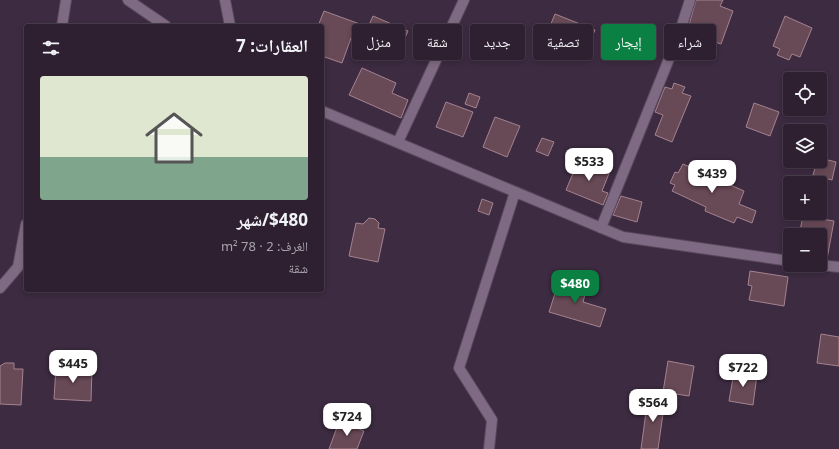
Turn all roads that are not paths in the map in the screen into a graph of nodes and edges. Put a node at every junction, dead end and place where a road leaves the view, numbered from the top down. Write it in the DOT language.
graph roads {
  1 [pos="66,0"];
  2 [pos="128,0"];
  3 [pos="224,0"];
  4 [pos="464,0"];
  5 [pos="690,0"];
  6 [pos="62,24"];
  7 [pos="163,24"];
  8 [pos="230,24"];
  9 [pos="324,112"];
  10 [pos="398,142"];
  11 [pos="515,192"];
  12 [pos="601,228"];
  13 [pos="24,235"];
  14 [pos="783,260"];
  15 [pos="827,266"];
  16 [pos="839,268"];
  17 [pos="0,288"];
  18 [pos="489,449"];
  1 -- 6 [label="street"];
  2 -- 7 [label="street"];
  3 -- 8 [label="street"];
  4 -- 10 [label="street"];
  5 -- 12 [label="street"];
  9 -- 10 [label="street"];
  10 -- 11 [label="street"];
  11 -- 12 [label="street"];
  11 -- 18 [label="street"];
  12 -- 14 [label="street"];
  13 -- 17 [label="street"];
  15 -- 16 [label="street"];
}
